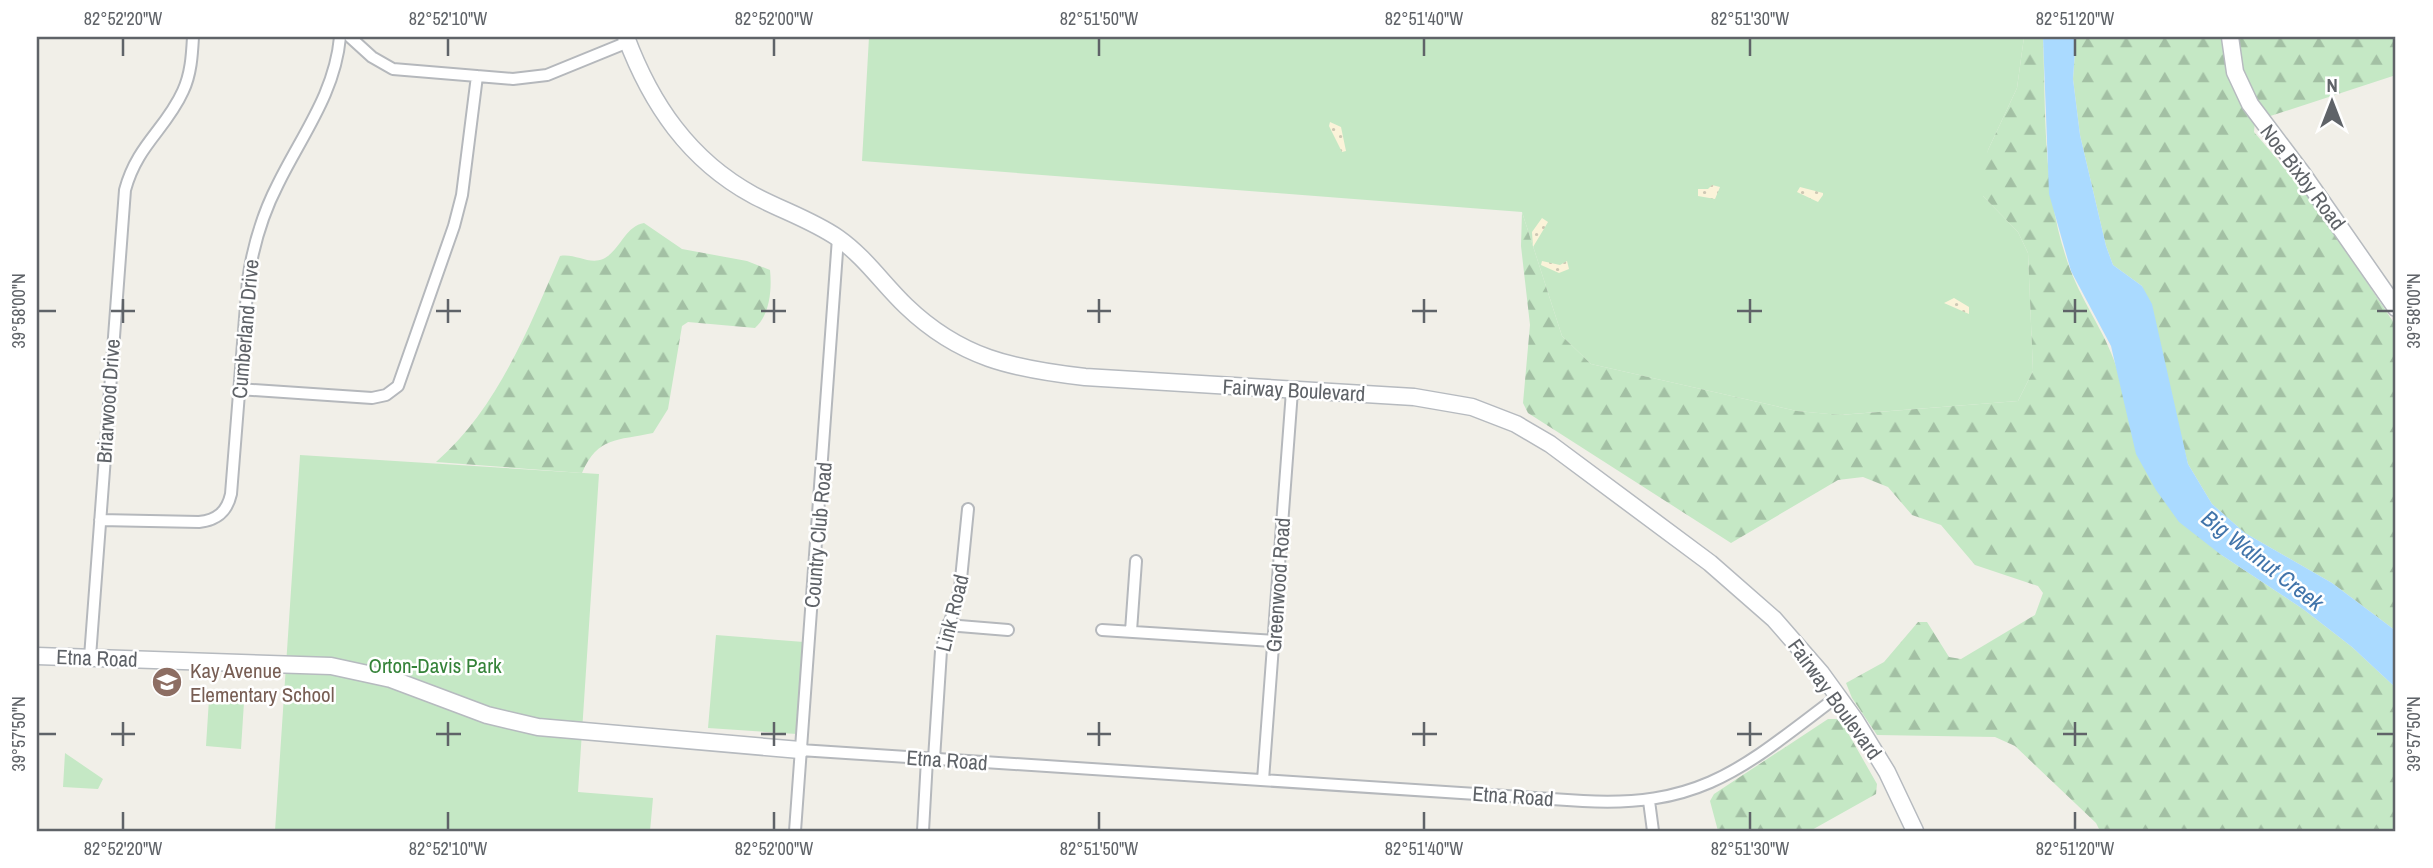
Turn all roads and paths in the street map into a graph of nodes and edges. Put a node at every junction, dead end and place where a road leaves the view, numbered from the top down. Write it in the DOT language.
graph roads {
  1 [pos="193,37"];
  2 [pos="340,37"];
  3 [pos="350,37"];
  4 [pos="2230,37"];
  5 [pos="627,39"];
  6 [pos="477,76"];
  7 [pos="838,238"];
  8 [pos="2396,309"];
  9 [pos="239,389"];
  10 [pos="1292,391"];
  11 [pos="968,509"];
  12 [pos="100,520"];
  13 [pos="1136,561"];
  14 [pos="947,625"];
  15 [pos="1008,630"];
  16 [pos="1102,630"];
  17 [pos="1131,631"];
  18 [pos="1274,641"];
  19 [pos="37,656"];
  20 [pos="90,657"];
  21 [pos="1838,696"];
  22 [pos="800,750"];
  23 [pos="930,759"];
  24 [pos="1263,780"];
  25 [pos="1649,802"];
  26 [pos="794,831"];
  27 [pos="923,831"];
  28 [pos="1653,831"];
  29 [pos="1915,831"];
  1 -- 12 [label="street, Briarwood Drive"];
  2 -- 9 [label="street, Cumberland Drive"];
  3 -- 6 [label="street"];
  4 -- 8 [label="street, Noe Bixby Road"];
  5 -- 6 [label="street"];
  5 -- 7 [label="street, Fairway Boulevard"];
  6 -- 9 [label="street"];
  7 -- 10 [label="street, Fairway Boulevard"];
  7 -- 22 [label="street, Country Club Road"];
  9 -- 12 [label="street, Cumberland Drive"];
  10 -- 18 [label="street, Greenwood Road"];
  10 -- 21 [label="street, Fairway Boulevard"];
  11 -- 14 [label="street, Link Road"];
  12 -- 20 [label="street, Briarwood Drive"];
  13 -- 17 [label="street"];
  14 -- 15 [label="street"];
  14 -- 23 [label="street, Link Road"];
  16 -- 17 [label="street"];
  17 -- 18 [label="street"];
  18 -- 24 [label="street, Greenwood Road"];
  19 -- 20 [label="street, Etna Road"];
  20 -- 22 [label="street, Etna Road"];
  21 -- 25 [label="street, Etna Road"];
  21 -- 29 [label="street, Fairway Boulevard"];
  22 -- 23 [label="street, Etna Road"];
  22 -- 26 [label="street, Country Club Road"];
  23 -- 24 [label="street, Etna Road"];
  23 -- 27 [label="street, Link Road"];
  24 -- 25 [label="street, Etna Road"];
  25 -- 28 [label="street"];
}
